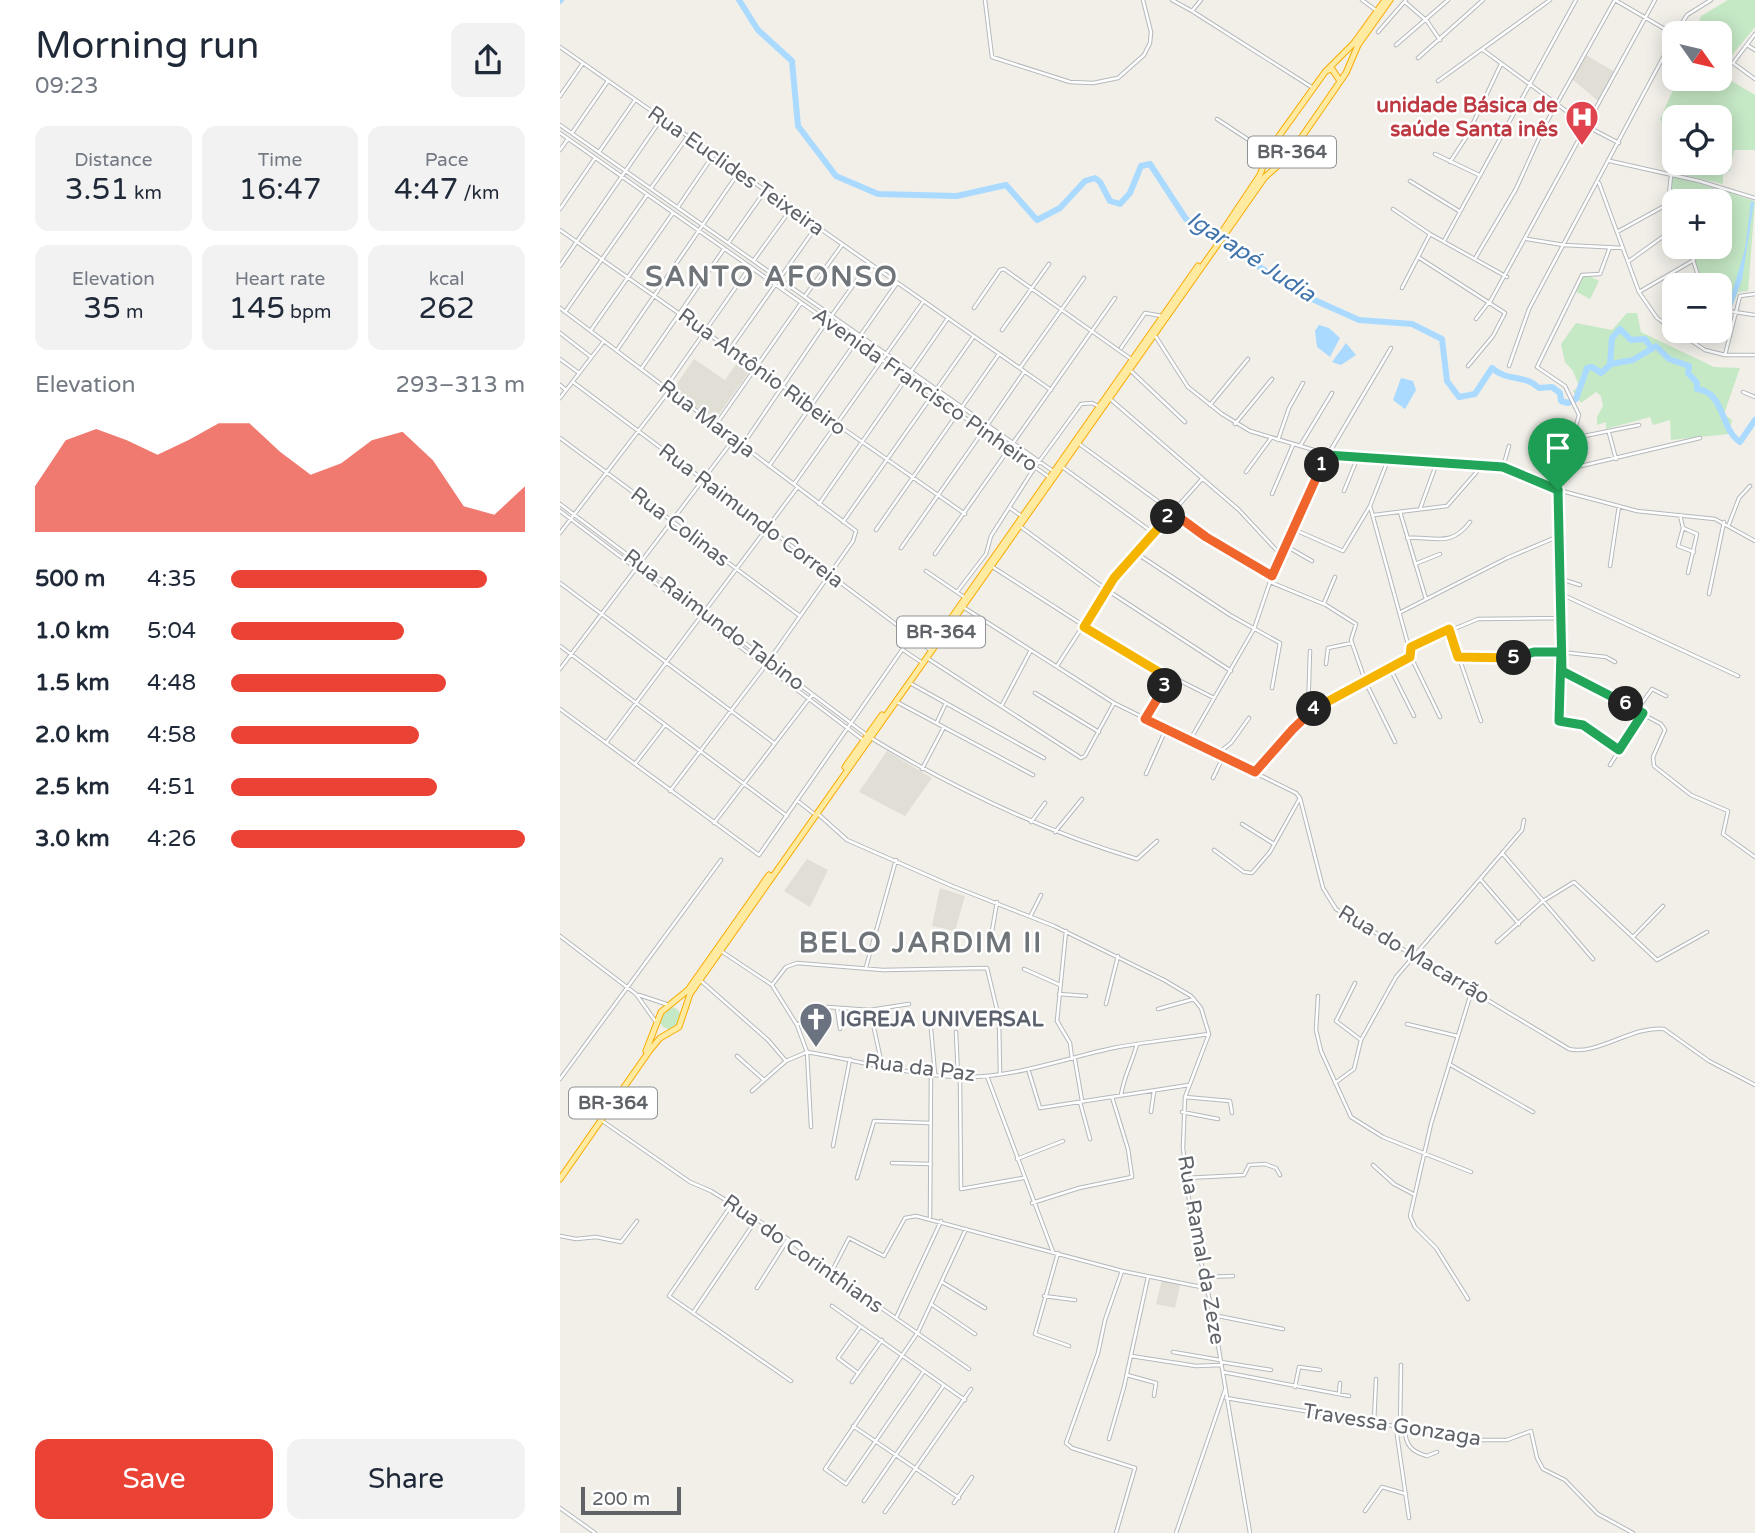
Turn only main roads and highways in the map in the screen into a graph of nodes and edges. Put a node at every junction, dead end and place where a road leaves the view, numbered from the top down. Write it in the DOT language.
graph roads {
  1 [pos="1387,0"];
  2 [pos="1325,72"];
  3 [pos="1340,81"];
  4 [pos="1280,136"];
  5 [pos="1295,147"];
  6 [pos="1235,216"];
  7 [pos="1208,255"];
  8 [pos="1036,499"];
  9 [pos="1010,536"];
  10 [pos="867,738"];
  11 [pos="815,813"];
  12 [pos="670,1005"];
  13 [pos="683,1013"];
  14 [pos="658,1024"];
  15 [pos="670,1033"];
  16 [pos="560,1176"];
  1 -- 2 [label="highway, BR-364"];
  1 -- 3 [label="highway, BR-364"];
  2 -- 3 [label="highway"];
  2 -- 4 [label="highway, BR-364"];
  3 -- 5 [label="highway, BR-364"];
  4 -- 5 [label="highway"];
  4 -- 6 [label="highway, BR-364"];
  5 -- 6 [label="highway, BR-364"];
  6 -- 7 [label="highway, BR-364"];
  7 -- 8 [label="highway, BR-364"];
  7 -- 8 [label="highway, BR-364"];
  8 -- 9 [label="highway, BR-364"];
  8 -- 9 [label="highway, BR-364"];
  9 -- 10 [label="highway, BR-364"];
  9 -- 10 [label="highway, BR-364"];
  10 -- 11 [label="highway, BR-364"];
  11 -- 12 [label="highway, BR-364"];
  11 -- 13 [label="highway, BR-364"];
  12 -- 13 [label="highway"];
  12 -- 14 [label="highway, BR-364"];
  13 -- 15 [label="highway, BR-364"];
  14 -- 15 [label="highway"];
  14 -- 16 [label="highway, BR-364"];
  15 -- 16 [label="highway, BR-364"];
}
